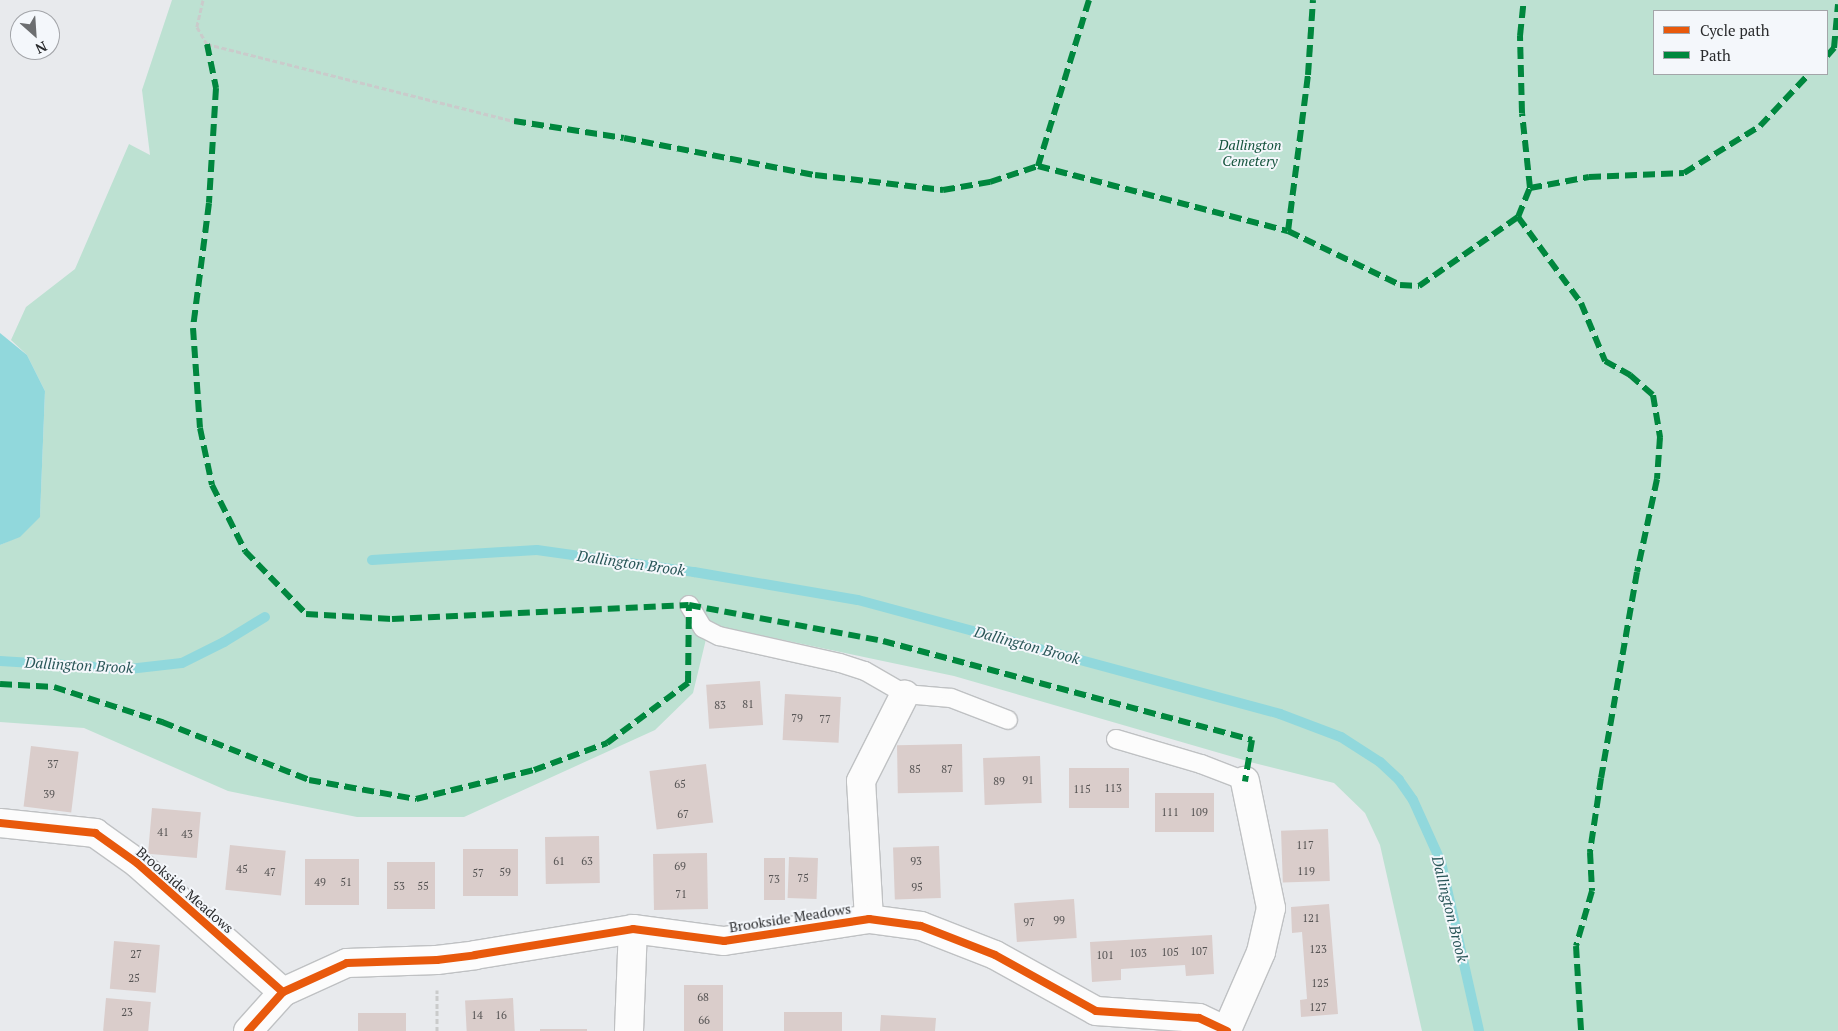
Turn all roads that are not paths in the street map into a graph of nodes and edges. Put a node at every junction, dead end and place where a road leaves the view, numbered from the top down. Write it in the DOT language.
graph roads {
  1 [pos="689,605"];
  2 [pos="905,694"];
  3 [pos="1008,720"];
  4 [pos="1116,739"];
  5 [pos="1245,781"];
  6 [pos="0,823"];
  7 [pos="869,919"];
  8 [pos="634,929"];
  9 [pos="283,992"];
  10 [pos="248,1031"];
  11 [pos="629,1031"];
  12 [pos="1227,1031"];
  1 -- 2 [label="lane"];
  2 -- 3 [label="lane"];
  2 -- 7 [label="street, Brookside Meadows"];
  4 -- 5 [label="lane"];
  5 -- 12 [label="street, Brookside Meadows"];
  6 -- 9 [label="street, Brookside Meadows"];
  7 -- 8 [label="street, Brookside Meadows"];
  7 -- 12 [label="street, Brookside Meadows"];
  8 -- 9 [label="street, Brookside Meadows"];
  8 -- 11 [label="street"];
  9 -- 10 [label="street, Brookside Meadows"];
}
